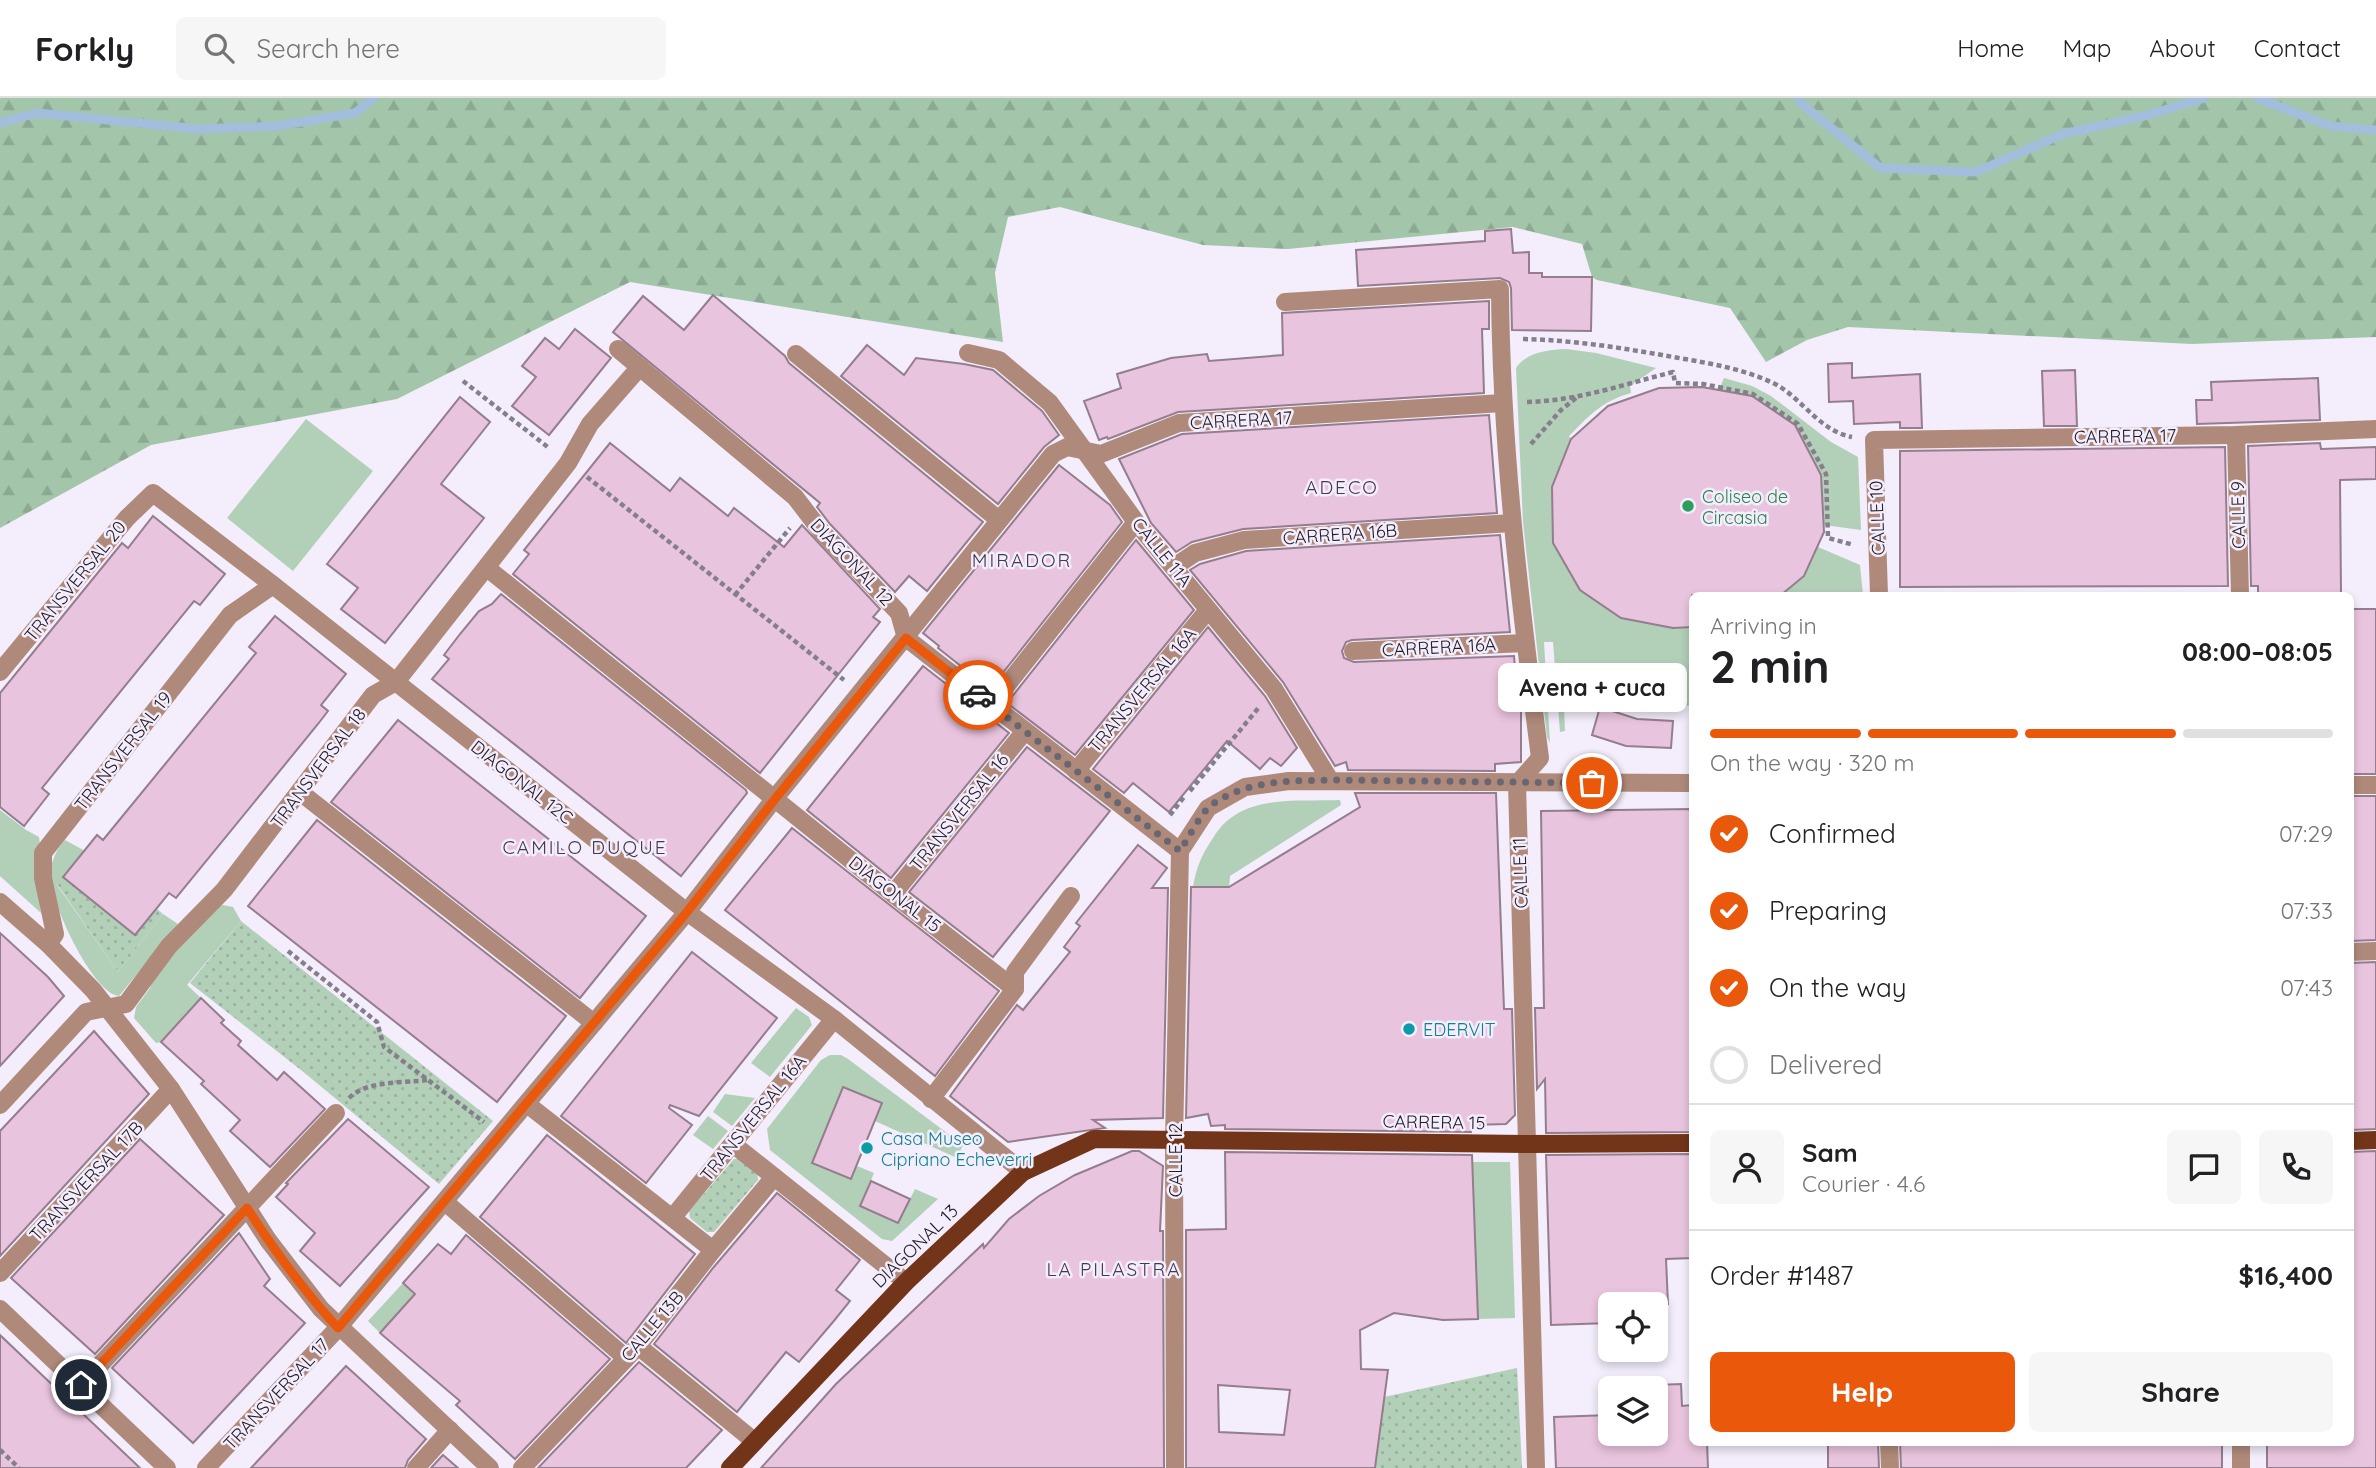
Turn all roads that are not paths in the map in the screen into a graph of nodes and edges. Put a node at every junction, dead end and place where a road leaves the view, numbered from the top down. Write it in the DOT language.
graph roads {
  1 [pos="1285,302"];
  2 [pos="618,349"];
  3 [pos="968,353"];
  4 [pos="796,354"];
  5 [pos="639,368"];
  6 [pos="1503,403"];
  7 [pos="2376,429"];
  8 [pos="2236,435"];
  9 [pos="1874,440"];
  10 [pos="1082,450"];
  11 [pos="153,493"];
  12 [pos="999,520"];
  13 [pos="1136,522"];
  14 [pos="1512,523"];
  15 [pos="1174,567"];
  16 [pos="487,568"];
  17 [pos="273,585"];
  18 [pos="1879,592"];
  19 [pos="2240,592"];
  20 [pos="1208,610"];
  21 [pos="906,638"];
  22 [pos="1525,643"];
  23 [pos="1353,651"];
  24 [pos="0,673"];
  25 [pos="396,682"];
  26 [pos="991,705"];
  27 [pos="1025,731"];
  28 [pos="1076,771"];
  29 [pos="1330,780"];
  30 [pos="1689,783"];
  31 [pos="1517,784"];
  32 [pos="2354,785"];
  33 [pos="2376,785"];
  34 [pos="300,792"];
  35 [pos="775,799"];
  36 [pos="1180,851"];
  37 [pos="893,894"];
  38 [pos="1071,897"];
  39 [pos="0,902"];
  40 [pos="687,912"];
  41 [pos="48,944"];
  42 [pos="2376,951"];
  43 [pos="2354,952"];
  44 [pos="1015,989"];
  45 [pos="108,1008"];
  46 [pos="834,1019"];
  47 [pos="594,1023"];
  48 [pos="171,1089"];
  49 [pos="931,1099"];
  50 [pos="527,1104"];
  51 [pos="0,1105"];
  52 [pos="335,1113"];
  53 [pos="1174,1140"];
  54 [pos="2354,1140"];
  55 [pos="2376,1140"];
  56 [pos="1689,1143"];
  57 [pos="733,1144"];
  58 [pos="1527,1144"];
  59 [pos="1023,1172"];
  60 [pos="774,1177"];
  61 [pos="445,1202"];
  62 [pos="247,1208"];
  63 [pos="673,1217"];
  64 [pos="712,1250"];
  65 [pos="0,1273"];
  66 [pos="906,1282"];
  67 [pos="0,1308"];
  68 [pos="338,1328"];
  69 [pos="632,1352"];
  70 [pos="81,1385"];
  71 [pos="450,1430"];
  72 [pos="754,1441"];
  73 [pos="1889,1446"];
  74 [pos="2241,1446"];
  75 [pos="167,1468"];
  76 [pos="206,1468"];
  77 [pos="416,1468"];
  78 [pos="490,1468"];
  79 [pos="522,1468"];
  80 [pos="730,1468"];
  81 [pos="1175,1468"];
  82 [pos="1535,1468"];
  83 [pos="1890,1468"];
  84 [pos="2241,1468"];
  1 -- 6 [label="street"];
  2 -- 5 [label="street, DIAGONAL 12"];
  3 -- 10 [label="street, CALLE 11A"];
  4 -- 12 [label="street"];
  5 -- 16 [label="street, TRANSVERSAL 18"];
  5 -- 21 [label="street, DIAGONAL 12"];
  6 -- 10 [label="street, CARRERA 17"];
  6 -- 14 [label="street"];
  7 -- 8 [label="street, CARRERA 17"];
  8 -- 9 [label="street, CARRERA 17"];
  8 -- 19 [label="street, CALLE 9"];
  9 -- 18 [label="street, CALLE 10"];
  10 -- 12 [label="street, CARRERA 17"];
  10 -- 13 [label="street, CALLE 11A"];
  11 -- 17 [label="street, DIAGONAL 12C"];
  11 -- 24 [label="street, TRANSVERSAL 20"];
  12 -- 21 [label="street, CARRERA 17"];
  13 -- 15 [label="street, CALLE 11A"];
  13 -- 26 [label="street"];
  14 -- 15 [label="street, CARRERA 16B"];
  14 -- 22 [label="street"];
  15 -- 20 [label="street, CALLE 11A"];
  16 -- 25 [label="street, TRANSVERSAL 18"];
  16 -- 35 [label="street, DIAGONAL 15"];
  17 -- 25 [label="street, DIAGONAL 12C"];
  17 -- 41 [label="street, TRANSVERSAL 19"];
  20 -- 28 [label="street, TRANSVERSAL 16A"];
  20 -- 29 [label="street, CALLE 11A"];
  21 -- 26 [label="street, DIAGONAL 12"];
  21 -- 35 [label="street, TRANSVERSAL 17"];
  22 -- 23 [label="street, CARRERA 16A"];
  22 -- 31 [label="street"];
  25 -- 34 [label="street, TRANSVERSAL 18"];
  25 -- 40 [label="street, DIAGONAL 12C"];
  26 -- 27 [label="street, DIAGONAL 12"];
  27 -- 28 [label="street, DIAGONAL 12"];
  27 -- 37 [label="street, TRANSVERSAL 16"];
  28 -- 36 [label="street, DIAGONAL 12"];
  29 -- 31 [label="street"];
  29 -- 36 [label="street"];
  30 -- 31 [label="street"];
  31 -- 58 [label="street, CALLE 11"];
  32 -- 33 [label="street"];
  34 -- 45 [label="street, TRANSVERSAL 18"];
  34 -- 47 [label="street"];
  35 -- 37 [label="street, DIAGONAL 15"];
  35 -- 40 [label="street, TRANSVERSAL 17"];
  36 -- 53 [label="street, CALLE 12"];
  37 -- 44 [label="street, DIAGONAL 15"];
  38 -- 44 [label="street"];
  39 -- 41 [label="street"];
  40 -- 46 [label="street, DIAGONAL 12C"];
  40 -- 47 [label="street, TRANSVERSAL 17"];
  41 -- 45 [label="street"];
  42 -- 43 [label="street"];
  44 -- 49 [label="street"];
  45 -- 48 [label="street"];
  45 -- 51 [label="street, TRANSVERSAL 18"];
  46 -- 49 [label="street, DIAGONAL 12C"];
  46 -- 57 [label="street, TRANSVERSAL 16A"];
  47 -- 50 [label="street, TRANSVERSAL 17"];
  48 -- 62 [label="street"];
  48 -- 65 [label="street, TRANSVERSAL 17B"];
  49 -- 59 [label="street, DIAGONAL 12C"];
  50 -- 61 [label="street, TRANSVERSAL 17"];
  50 -- 63 [label="street"];
  52 -- 62 [label="street"];
  53 -- 58 [label="main road, CARRERA 15"];
  53 -- 59 [label="main road, DIAGONAL 13"];
  53 -- 81 [label="street, CALLE 12"];
  54 -- 55 [label="main road"];
  56 -- 58 [label="main road, CARRERA 15"];
  57 -- 60 [label="street"];
  57 -- 63 [label="street, TRANSVERSAL 16A"];
  58 -- 82 [label="street, CALLE 11"];
  59 -- 66 [label="main road, DIAGONAL 13"];
  60 -- 64 [label="street, CALLE 13B"];
  60 -- 66 [label="street"];
  61 -- 68 [label="street, TRANSVERSAL 17"];
  61 -- 69 [label="street"];
  62 -- 68 [label="street"];
  62 -- 70 [label="street"];
  63 -- 64 [label="street"];
  64 -- 69 [label="street, CALLE 13B"];
  66 -- 72 [label="main road, DIAGONAL 13"];
  67 -- 70 [label="street"];
  68 -- 71 [label="street"];
  68 -- 76 [label="street, TRANSVERSAL 17"];
  69 -- 72 [label="street"];
  69 -- 79 [label="street, CALLE 13B"];
  70 -- 75 [label="street"];
  71 -- 77 [label="street"];
  71 -- 78 [label="street"];
  72 -- 80 [label="main road, DIAGONAL 13"];
  73 -- 83 [label="street"];
  74 -- 84 [label="street"];
}
